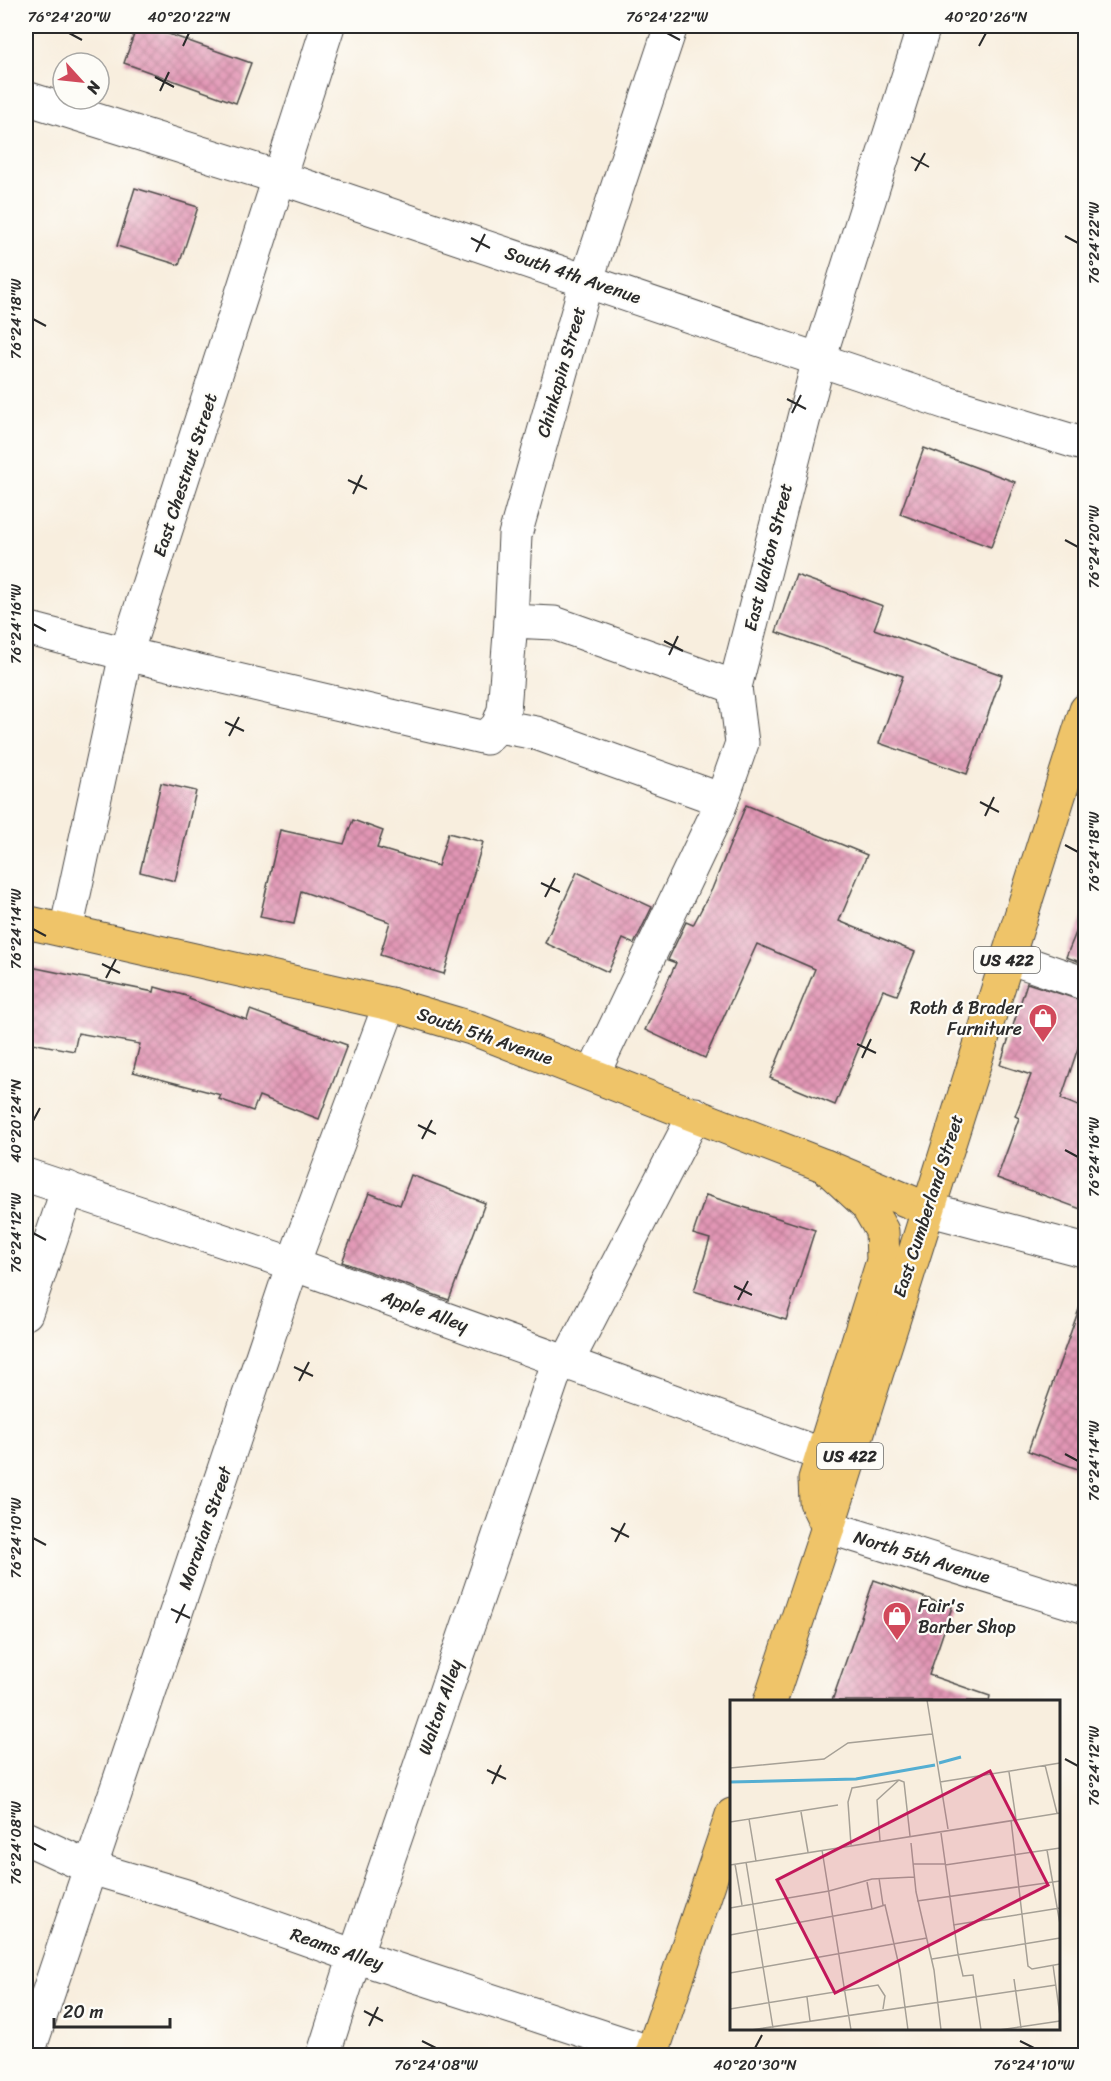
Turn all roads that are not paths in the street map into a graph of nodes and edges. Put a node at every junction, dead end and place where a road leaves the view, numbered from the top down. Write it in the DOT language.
graph roads {
  1 [pos="328,26"];
  2 [pos="671,26"];
  3 [pos="924,26"];
  4 [pos="26,98"];
  5 [pos="281,178"];
  6 [pos="587,279"];
  7 [pos="819,359"];
  8 [pos="1086,445"];
  9 [pos="511,621"];
  10 [pos="26,628"];
  11 [pos="126,654"];
  12 [pos="735,687"];
  13 [pos="1086,710"];
  14 [pos="498,726"];
  15 [pos="722,800"];
  16 [pos="26,922"];
  17 [pos="66,931"];
  18 [pos="1008,957"];
  19 [pos="1086,984"];
  20 [pos="390,1004"];
  21 [pos="593,1074"];
  22 [pos="695,1114"];
  23 [pos="825,1166"];
  24 [pos="26,1175"];
  25 [pos="68,1188"];
  26 [pos="927,1209"];
  27 [pos="1086,1251"];
  28 [pos="293,1264"];
  29 [pos="26,1313"];
  30 [pos="563,1361"];
  31 [pos="823,1455"];
  32 [pos="828,1527"];
  33 [pos="1086,1607"];
  34 [pos="770,1700"];
  35 [pos="730,1821"];
  36 [pos="26,1838"];
  37 [pos="91,1868"];
  38 [pos="355,1956"];
  39 [pos="651,2054"];
  40 [pos="27,2055"];
  41 [pos="323,2055"];
  1 -- 5 [label="street, East Chestnut Street"];
  2 -- 6 [label="street, Chinkapin Street"];
  3 -- 7 [label="street, East Walton Street"];
  4 -- 5 [label="street, South 4th Avenue"];
  5 -- 6 [label="street, South 4th Avenue"];
  5 -- 11 [label="street, East Chestnut Street"];
  6 -- 7 [label="street, South 4th Avenue"];
  6 -- 9 [label="street, Chinkapin Street"];
  7 -- 8 [label="street, South 4th Avenue"];
  7 -- 12 [label="street, East Walton Street"];
  9 -- 12 [label="street"];
  9 -- 14 [label="street, Chinkapin Street"];
  10 -- 11 [label="street"];
  11 -- 14 [label="street"];
  11 -- 17 [label="street, East Chestnut Street"];
  12 -- 15 [label="street, East Walton Street"];
  13 -- 18 [label="main road, East Cumberland Street / US 422"];
  14 -- 15 [label="street"];
  15 -- 21 [label="street, East Walton Street"];
  16 -- 17 [label="main road, South 5th Avenue"];
  17 -- 20 [label="main road, South 5th Avenue"];
  18 -- 19 [label="street"];
  18 -- 26 [label="main road, East Cumberland Street / US 422"];
  20 -- 21 [label="main road, South 5th Avenue"];
  20 -- 28 [label="street, Moravian Street"];
  21 -- 22 [label="main road, South 5th Avenue"];
  22 -- 23 [label="main road, South 5th Avenue"];
  22 -- 30 [label="street, Walton Alley"];
  23 -- 26 [label="main road, South 5th Avenue"];
  23 -- 31 [label="main road"];
  24 -- 25 [label="street, Apple Alley"];
  25 -- 28 [label="street, Apple Alley"];
  25 -- 29 [label="street"];
  26 -- 27 [label="street"];
  26 -- 32 [label="main road, East Cumberland Street / US 422"];
  28 -- 30 [label="street, Apple Alley"];
  28 -- 37 [label="street, Moravian Street"];
  30 -- 31 [label="street, Apple Alley"];
  30 -- 38 [label="street, Walton Alley"];
  31 -- 32 [label="main road"];
  32 -- 33 [label="street, North 5th Avenue"];
  32 -- 34 [label="main road, East Cumberland Street / US 422"];
  35 -- 39 [label="main road"];
  36 -- 37 [label="street, Reams Alley"];
  37 -- 38 [label="street, Reams Alley"];
  37 -- 40 [label="street, Moravian Street"];
  38 -- 39 [label="street, Reams Alley"];
  38 -- 41 [label="street, Walton Alley"];
}
